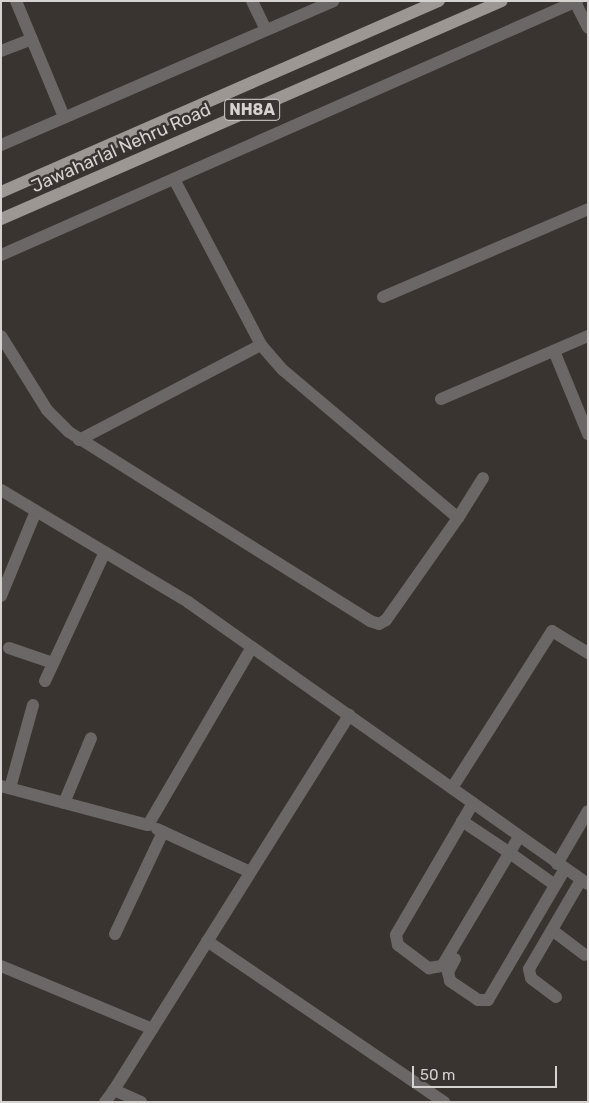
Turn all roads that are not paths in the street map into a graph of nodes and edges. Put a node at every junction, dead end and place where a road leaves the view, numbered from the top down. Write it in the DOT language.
graph roads {
  1 [pos="16,1"];
  2 [pos="252,1"];
  3 [pos="333,1"];
  4 [pos="439,1"];
  5 [pos="502,1"];
  6 [pos="575,2"];
  7 [pos="310,6"];
  8 [pos="588,28"];
  9 [pos="266,30"];
  10 [pos="32,39"];
  11 [pos="1,51"];
  12 [pos="64,117"];
  13 [pos="1,145"];
  14 [pos="174,179"];
  15 [pos="1,192"];
  16 [pos="588,209"];
  17 [pos="1,219"];
  18 [pos="1,256"];
  19 [pos="383,297"];
  20 [pos="1,336"];
  21 [pos="588,336"];
  22 [pos="261,345"];
  23 [pos="554,351"];
  24 [pos="441,399"];
  25 [pos="588,434"];
  26 [pos="79,440"];
  27 [pos="484,478"];
  28 [pos="1,490"];
  29 [pos="36,511"];
  30 [pos="458,518"];
  31 [pos="105,552"];
  32 [pos="1,596"];
  33 [pos="252,647"];
  34 [pos="10,648"];
  35 [pos="588,653"];
  36 [pos="53,663"];
  37 [pos="45,681"];
  38 [pos="33,704"];
  39 [pos="349,715"];
  40 [pos="91,738"];
  41 [pos="6,787"];
  42 [pos="452,788"];
  43 [pos="64,803"];
  44 [pos="473,803"];
  45 [pos="588,811"];
  46 [pos="462,821"];
  47 [pos="148,825"];
  48 [pos="163,832"];
  49 [pos="522,838"];
  50 [pos="512,855"];
  51 [pos="561,866"];
  52 [pos="250,872"];
  53 [pos="585,882"];
  54 [pos="555,885"];
  55 [pos="552,930"];
  56 [pos="115,934"];
  57 [pos="207,941"];
  58 [pos="585,955"];
  59 [pos="1,966"];
  60 [pos="556,997"];
  61 [pos="152,1029"];
  62 [pos="114,1090"];
  63 [pos="105,1102"];
  64 [pos="141,1102"];
  65 [pos="444,1102"];
  1 -- 10 [label="street"];
  2 -- 9 [label="street"];
  3 -- 7 [label="street"];
  4 -- 15 [label="main road, Jawaharlal Nehru Road / NH8A"];
  5 -- 17 [label="main road, Jawaharlal Nehru Road / NH8A"];
  6 -- 8 [label="street"];
  6 -- 14 [label="street"];
  7 -- 9 [label="street"];
  9 -- 12 [label="street"];
  10 -- 11 [label="street"];
  10 -- 12 [label="street"];
  12 -- 13 [label="street"];
  14 -- 18 [label="street"];
  14 -- 22 [label="street"];
  16 -- 19 [label="street"];
  20 -- 26 [label="street"];
  21 -- 23 [label="street"];
  22 -- 26 [label="street"];
  22 -- 30 [label="street"];
  23 -- 24 [label="street"];
  23 -- 25 [label="street"];
  26 -- 30 [label="street"];
  27 -- 30 [label="street"];
  28 -- 29 [label="street"];
  29 -- 31 [label="street"];
  29 -- 32 [label="street"];
  31 -- 33 [label="street"];
  31 -- 36 [label="street"];
  33 -- 39 [label="street"];
  33 -- 47 [label="street"];
  34 -- 36 [label="street"];
  35 -- 42 [label="street"];
  36 -- 37 [label="street"];
  38 -- 41 [label="street"];
  39 -- 42 [label="street"];
  39 -- 52 [label="street"];
  40 -- 43 [label="street"];
  41 -- 43 [label="street"];
  42 -- 44 [label="street"];
  43 -- 47 [label="street"];
  44 -- 46 [label="street"];
  44 -- 49 [label="street"];
  45 -- 51 [label="street"];
  46 -- 50 [label="street"];
  46 -- 50 [label="street"];
  47 -- 48 [label="street"];
  48 -- 52 [label="street"];
  48 -- 56 [label="street"];
  49 -- 50 [label="street"];
  49 -- 51 [label="street"];
  50 -- 54 [label="street"];
  50 -- 54 [label="street"];
  51 -- 53 [label="street"];
  51 -- 54 [label="street"];
  52 -- 57 [label="street"];
  53 -- 55 [label="street"];
  55 -- 58 [label="street"];
  55 -- 60 [label="street"];
  57 -- 61 [label="street"];
  57 -- 65 [label="street"];
  59 -- 61 [label="street"];
  61 -- 62 [label="street"];
  62 -- 63 [label="street"];
  62 -- 64 [label="street"];
}
